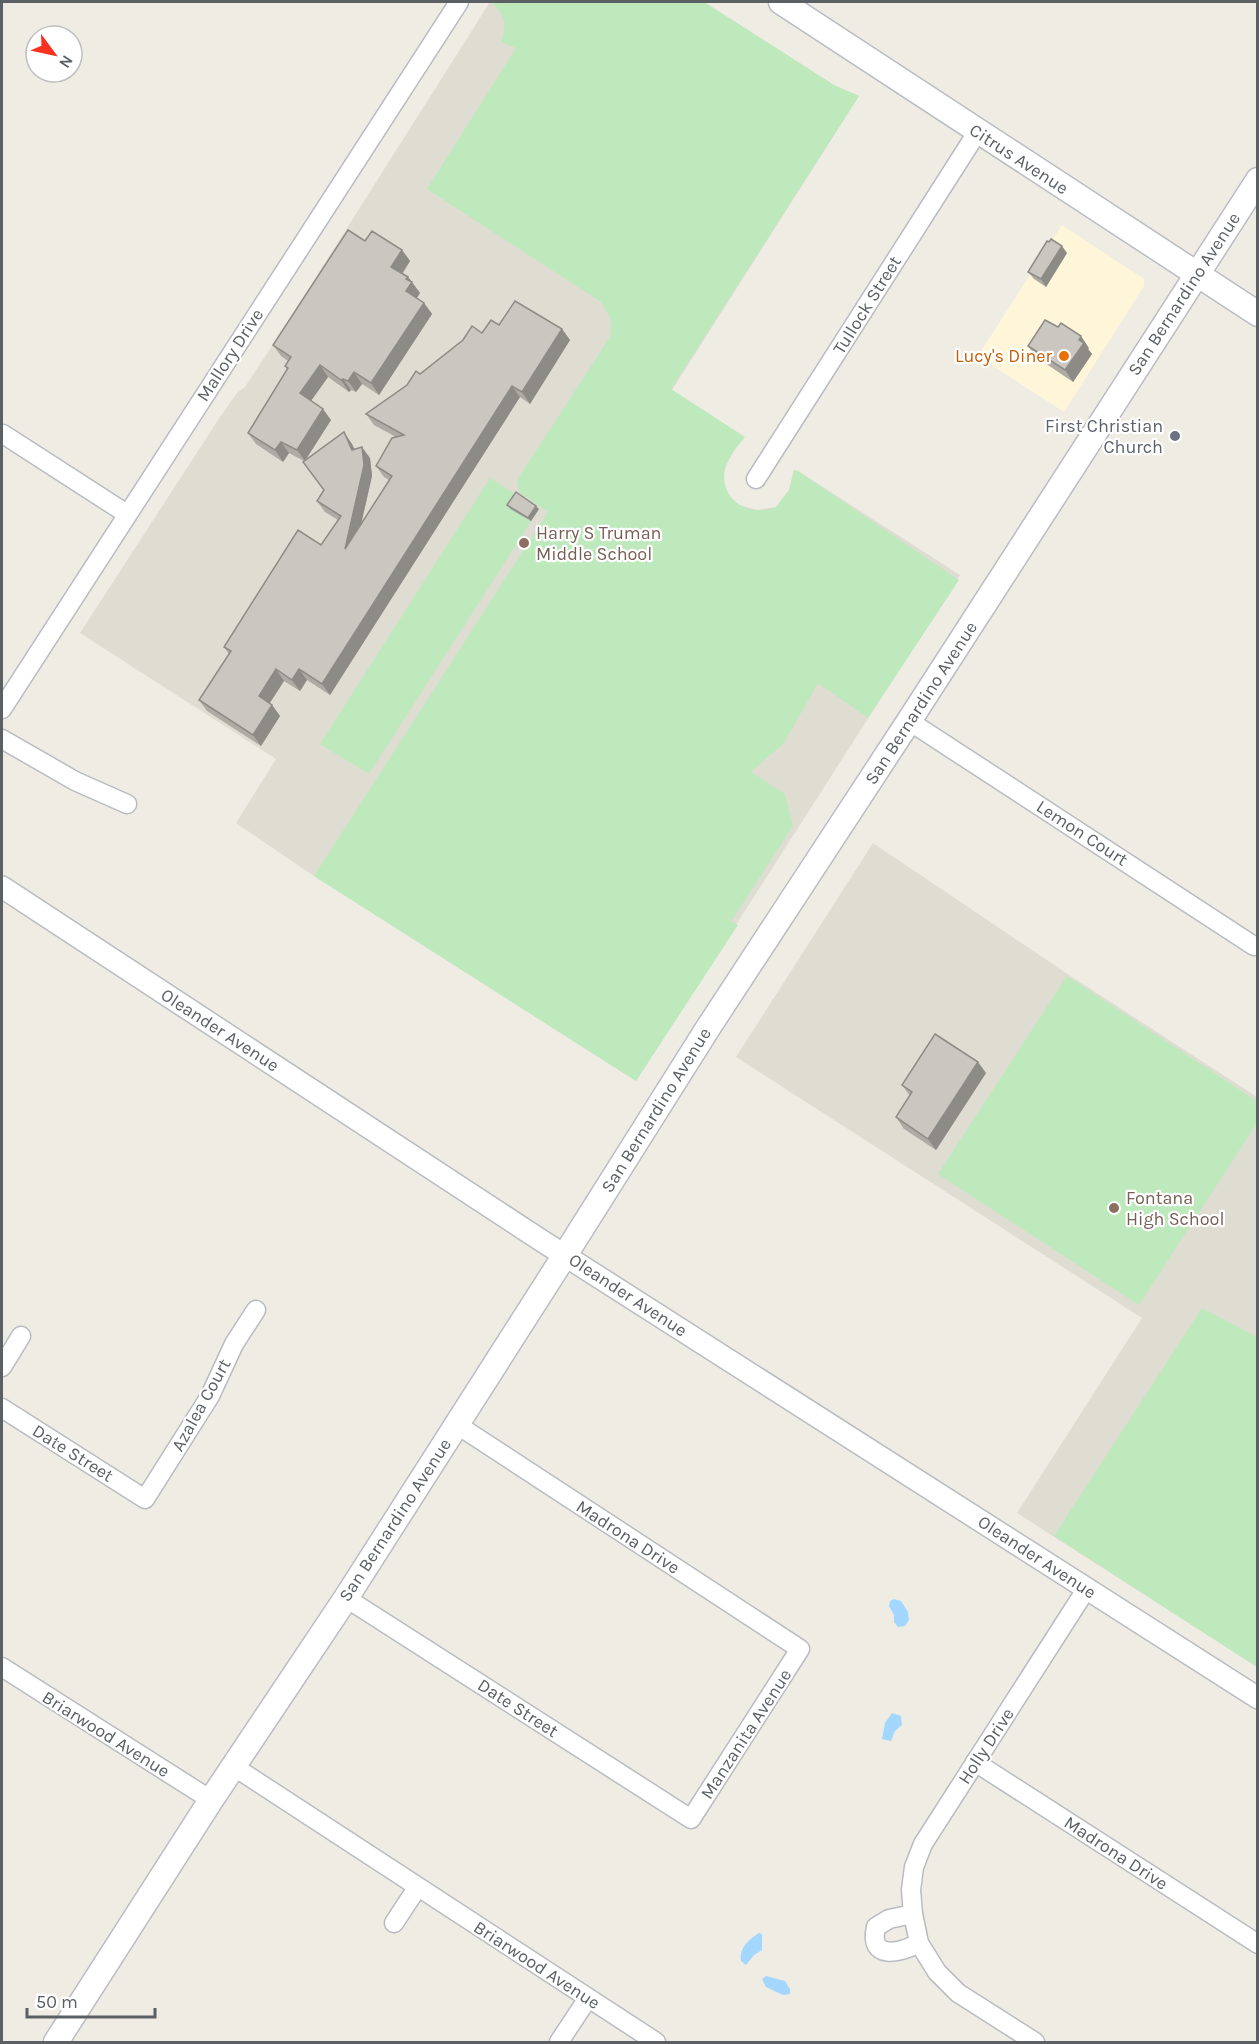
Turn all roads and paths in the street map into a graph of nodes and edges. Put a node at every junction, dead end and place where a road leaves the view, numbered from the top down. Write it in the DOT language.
graph roads {
  1 [pos="459,2"];
  2 [pos="781,2"];
  3 [pos="978,131"];
  4 [pos="1257,180"];
  5 [pos="1196,275"];
  6 [pos="1257,314"];
  7 [pos="3,434"];
  8 [pos="756,479"];
  9 [pos="127,514"];
  10 [pos="2,709"];
  11 [pos="909,721"];
  12 [pos="2,739"];
  13 [pos="127,804"];
  14 [pos="2,887"];
  15 [pos="1254,946"];
  16 [pos="565,1255"];
  17 [pos="256,1310"];
  18 [pos="21,1336"];
  19 [pos="2,1367"];
  20 [pos="2,1408"];
  21 [pos="456,1425"];
  22 [pos="145,1499"];
  23 [pos="1087,1588"];
  24 [pos="346,1598"];
  25 [pos="800,1649"];
  26 [pos="2,1667"];
  27 [pos="1257,1698"];
  28 [pos="975,1762"];
  29 [pos="233,1766"];
  30 [pos="211,1800"];
  31 [pos="691,1819"];
  32 [pos="417,1888"];
  33 [pos="913,1914"];
  34 [pos="394,1923"];
  35 [pos="919,1943"];
  36 [pos="1257,1944"];
  37 [pos="588,1998"];
  38 [pos="56,2043"];
  39 [pos="559,2043"];
  40 [pos="656,2043"];
  41 [pos="1035,2043"];
  1 -- 9 [label="street, Mallory Drive"];
  2 -- 3 [label="main road, Citrus Avenue"];
  3 -- 5 [label="main road, Citrus Avenue"];
  3 -- 8 [label="street, Tullock Street"];
  4 -- 5 [label="main road, San Bernardino Avenue"];
  5 -- 6 [label="main road, Citrus Avenue"];
  5 -- 11 [label="main road, San Bernardino Avenue"];
  7 -- 9 [label="street"];
  9 -- 10 [label="street, Mallory Drive"];
  11 -- 15 [label="street, Lemon Court"];
  11 -- 16 [label="main road, San Bernardino Avenue"];
  12 -- 13 [label="street"];
  14 -- 16 [label="street, Oleander Avenue"];
  16 -- 21 [label="main road, San Bernardino Avenue"];
  16 -- 23 [label="street, Oleander Avenue"];
  17 -- 22 [label="street, Azalea Court"];
  18 -- 19 [label="street"];
  20 -- 22 [label="street, Date Street"];
  21 -- 24 [label="main road, San Bernardino Avenue"];
  21 -- 25 [label="street, Madrona Drive"];
  23 -- 27 [label="street, Oleander Avenue"];
  23 -- 28 [label="street, Holly Drive"];
  24 -- 29 [label="main road, San Bernardino Avenue"];
  24 -- 31 [label="street, Date Street"];
  25 -- 31 [label="street, Manzanita Avenue"];
  26 -- 30 [label="street, Briarwood Avenue"];
  28 -- 33 [label="street, Holly Drive"];
  28 -- 36 [label="street, Madrona Drive"];
  29 -- 30 [label="main road, San Bernardino Avenue"];
  29 -- 32 [label="street, Briarwood Avenue"];
  30 -- 38 [label="main road, San Bernardino Avenue"];
  32 -- 34 [label="street"];
  32 -- 37 [label="street, Briarwood Avenue"];
  33 -- 35 [label="street, Holly Drive"];
  33 -- 35 [label="street"];
  35 -- 41 [label="street, Holly Drive"];
  37 -- 39 [label="street"];
  37 -- 40 [label="street, Briarwood Avenue"];
}
